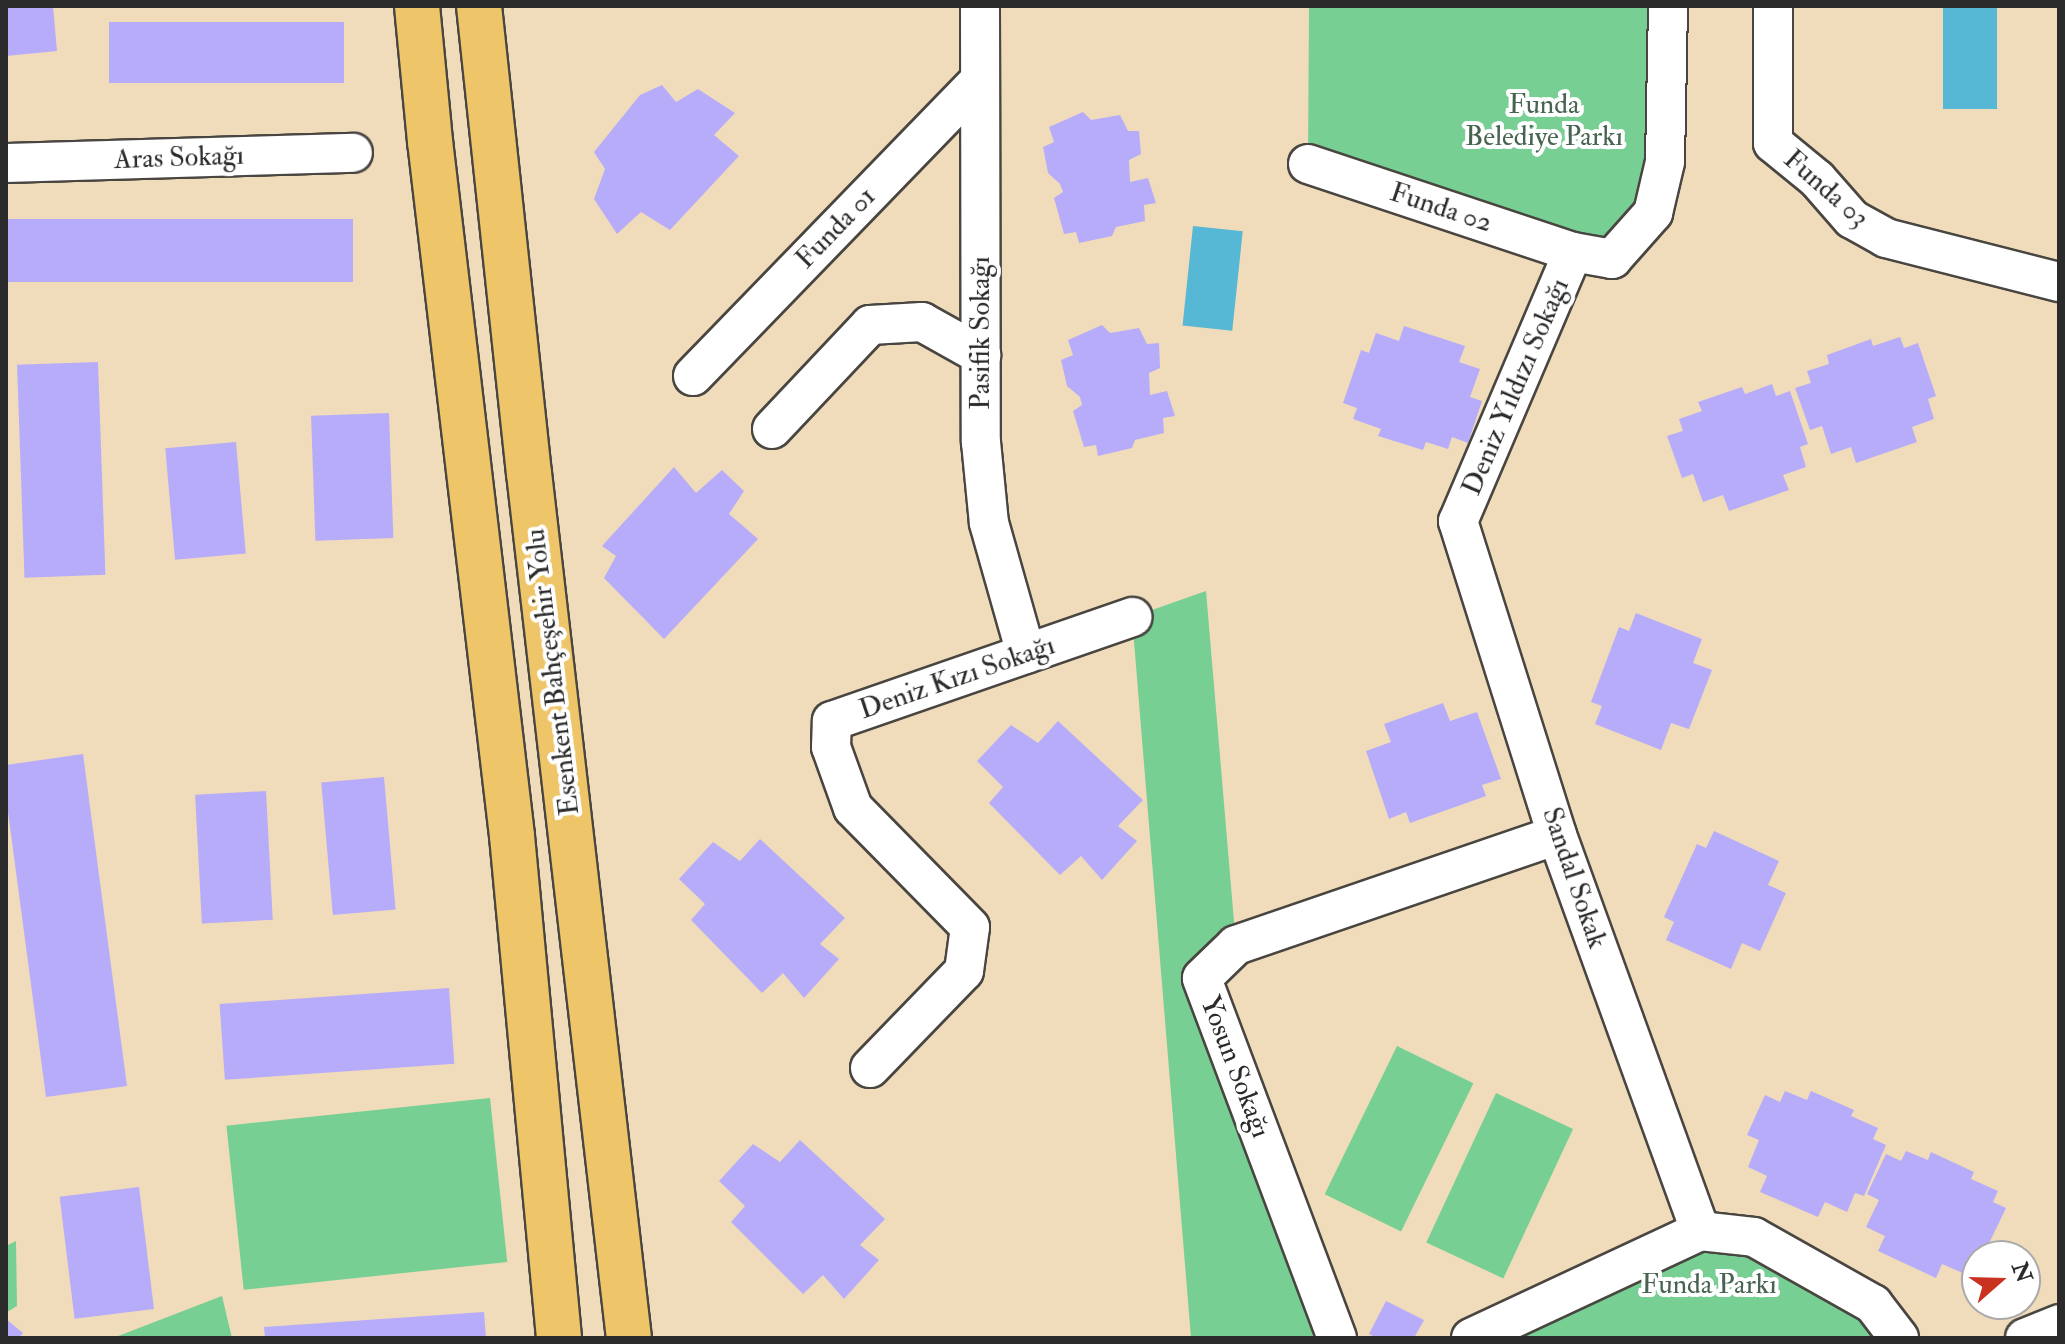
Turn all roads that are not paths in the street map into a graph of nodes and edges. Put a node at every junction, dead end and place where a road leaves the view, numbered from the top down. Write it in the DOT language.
graph roads {
  1 [pos="417,6"];
  2 [pos="479,6"];
  3 [pos="980,6"];
  4 [pos="1668,6"];
  5 [pos="1773,6"];
  6 [pos="980,80"];
  7 [pos="353,153"];
  8 [pos="6,163"];
  9 [pos="1308,164"];
  10 [pos="1573,252"];
  11 [pos="2059,282"];
  12 [pos="981,355"];
  13 [pos="693,376"];
  14 [pos="772,429"];
  15 [pos="1458,521"];
  16 [pos="1132,617"];
  17 [pos="1026,654"];
  18 [pos="1557,835"];
  19 [pos="870,1068"];
  20 [pos="1700,1231"];
  21 [pos="2059,1324"];
  22 [pos="559,1338"];
  23 [pos="629,1338"];
  24 [pos="1337,1338"];
  25 [pos="1471,1338"];
  26 [pos="1899,1338"];
  27 [pos="2025,1338"];
  1 -- 22 [label="main road"];
  2 -- 23 [label="main road, Esenkent Bahçeşehir Yolu"];
  3 -- 6 [label="street, Pasifik Sokağı"];
  4 -- 10 [label="street, Funda 02"];
  5 -- 11 [label="street, Funda 03"];
  6 -- 12 [label="street, Pasifik Sokağı"];
  6 -- 13 [label="street, Funda 01"];
  7 -- 8 [label="street, Aras Sokağı"];
  9 -- 10 [label="street, Funda 02"];
  10 -- 15 [label="street, Deniz Yıldızı Sokağı"];
  12 -- 14 [label="street"];
  12 -- 17 [label="street, Pasifik Sokağı"];
  15 -- 18 [label="street, Sandal Sokak"];
  16 -- 17 [label="street, Deniz Kızı Sokağı"];
  17 -- 19 [label="street, Deniz Kızı Sokağı"];
  18 -- 20 [label="street, Sandal Sokak"];
  18 -- 24 [label="street, Yosun Sokağı"];
  20 -- 25 [label="street"];
  20 -- 26 [label="street"];
  21 -- 27 [label="street"];
}
